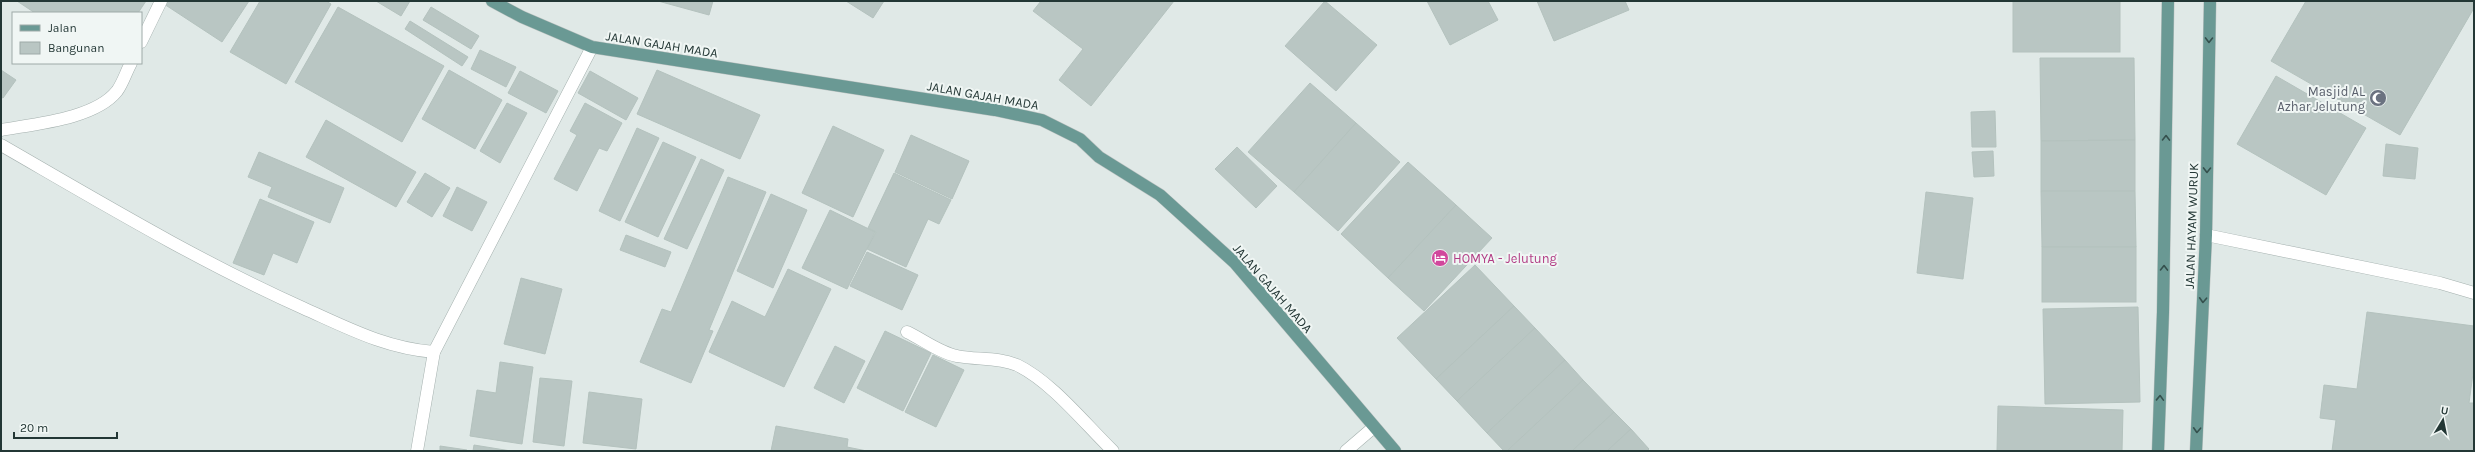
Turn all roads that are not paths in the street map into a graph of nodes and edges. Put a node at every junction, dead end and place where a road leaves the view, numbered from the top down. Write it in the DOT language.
graph roads {
  1 [pos="161,1"];
  2 [pos="492,1"];
  3 [pos="2168,1"];
  4 [pos="2210,1"];
  5 [pos="142,40"];
  6 [pos="592,47"];
  7 [pos="131,64"];
  8 [pos="1,130"];
  9 [pos="1,145"];
  10 [pos="2206,235"];
  11 [pos="2474,293"];
  12 [pos="907,332"];
  13 [pos="434,352"];
  14 [pos="1374,427"];
  15 [pos="417,451"];
  16 [pos="1113,451"];
  17 [pos="1346,451"];
  18 [pos="1395,451"];
  19 [pos="2158,451"];
  20 [pos="2196,451"];
  1 -- 5 [label="street"];
  2 -- 6 [label="main road, JALAN GAJAH MADA"];
  19 -- 3 [label="main road, JALAN HAYAM WURUK, one-way"];
  4 -- 10 [label="main road, JALAN HAYAM WURUK, one-way"];
  6 -- 13 [label="street"];
  6 -- 14 [label="main road, JALAN GAJAH MADA"];
  7 -- 8 [label="street"];
  9 -- 13 [label="street"];
  10 -- 11 [label="street"];
  10 -- 20 [label="main road, JALAN HAYAM WURUK, one-way"];
  12 -- 16 [label="street"];
  13 -- 15 [label="street"];
  14 -- 17 [label="street"];
  14 -- 18 [label="main road, JALAN GAJAH MADA"];
}
